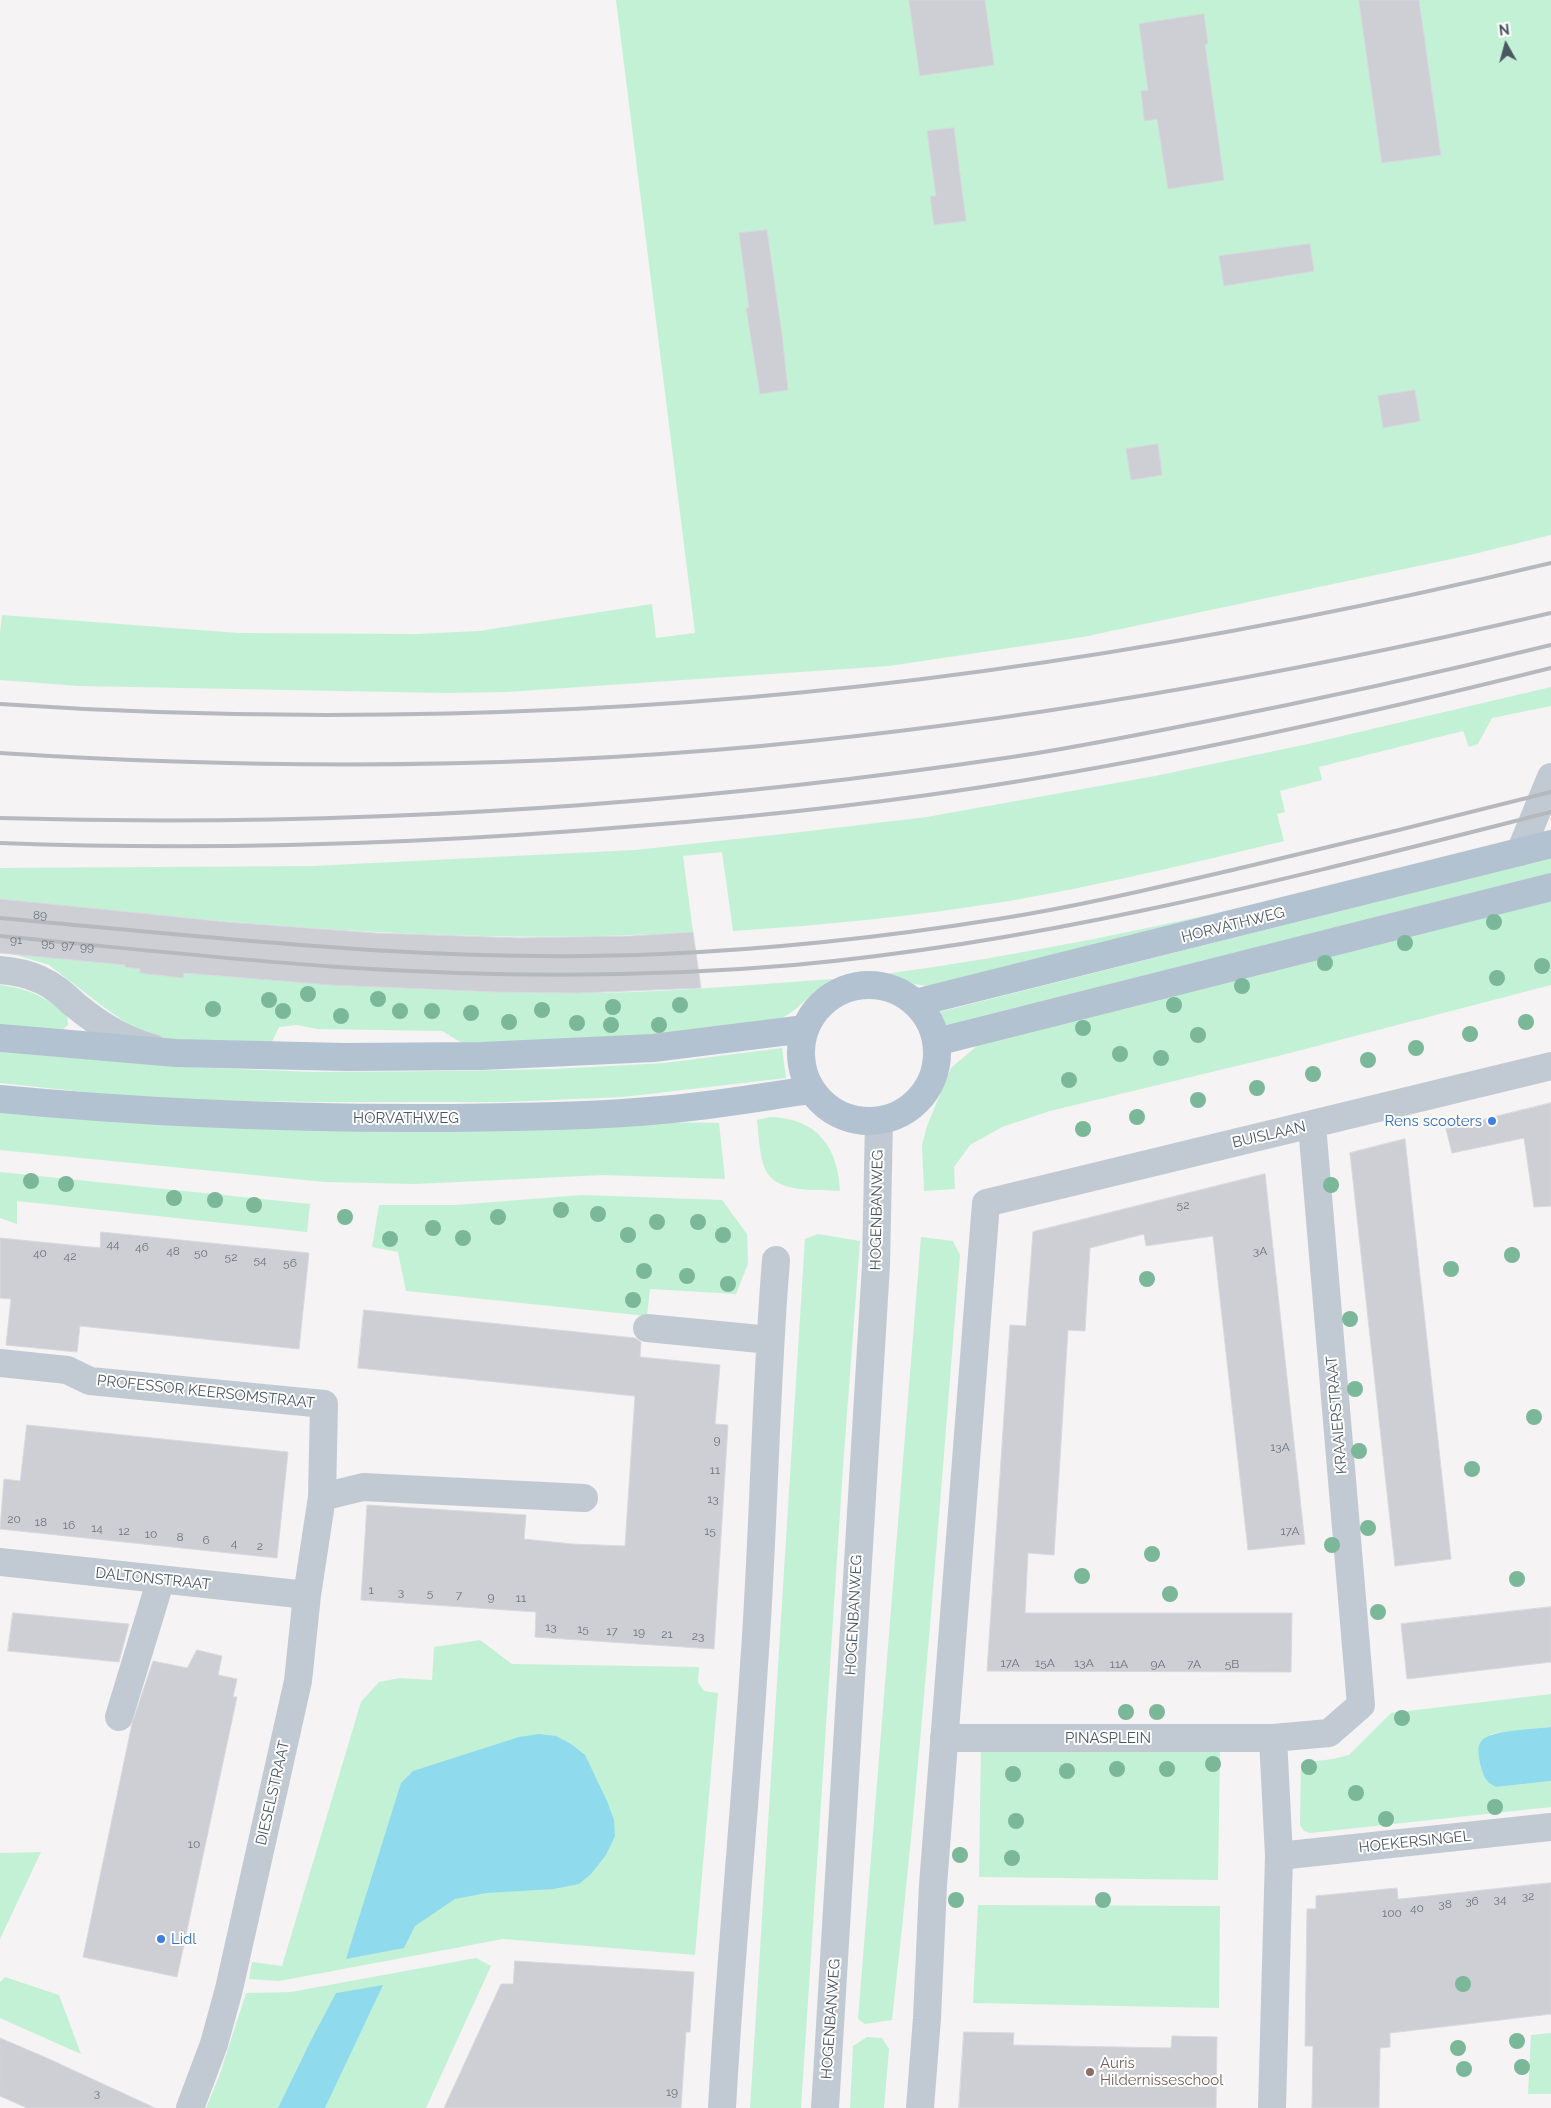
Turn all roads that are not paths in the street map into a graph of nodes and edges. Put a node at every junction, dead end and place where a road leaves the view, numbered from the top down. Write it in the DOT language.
graph roads {
  1 [pos="1551,777"];
  2 [pos="1551,844"];
  3 [pos="1520,852"];
  4 [pos="1551,887"];
  5 [pos="0,970"];
  6 [pos="915,1003"];
  7 [pos="805,1029"];
  8 [pos="0,1038"];
  9 [pos="936,1042"];
  10 [pos="176,1053"];
  11 [pos="1551,1066"];
  12 [pos="811,1090"];
  13 [pos="0,1099"];
  14 [pos="879,1121"];
  15 [pos="1312,1125"];
  16 [pos="776,1260"];
  17 [pos="647,1328"];
  18 [pos="770,1340"];
  19 [pos="0,1363"];
  20 [pos="324,1404"];
  21 [pos="322,1497"];
  22 [pos="584,1498"];
  23 [pos="0,1562"];
  24 [pos="161,1579"];
  25 [pos="307,1595"];
  26 [pos="1361,1704"];
  27 [pos="119,1717"];
  28 [pos="944,1738"];
  29 [pos="1273,1738"];
  30 [pos="1551,1827"];
  31 [pos="1278,1856"];
  32 [pos="190,2108"];
  33 [pos="722,2108"];
  34 [pos="825,2108"];
  35 [pos="920,2108"];
  36 [pos="1272,2108"];
  1 -- 3 [label="street"];
  2 -- 3 [label="main road, HORVÁTHWEG"];
  3 -- 6 [label="main road, HORVÁTHWEG"];
  4 -- 9 [label="main road"];
  5 -- 10 [label="street"];
  6 -- 7 [label="main road"];
  6 -- 9 [label="main road"];
  7 -- 10 [label="main road"];
  7 -- 12 [label="main road"];
  8 -- 10 [label="main road"];
  9 -- 14 [label="main road"];
  11 -- 15 [label="street, BUISLAAN"];
  12 -- 13 [label="main road, HORVATHWEG"];
  12 -- 14 [label="main road"];
  14 -- 34 [label="street, HOGENBANWEG"];
  15 -- 26 [label="street, KRAAIERSTRAAT"];
  15 -- 28 [label="street, BUISLAAN"];
  16 -- 18 [label="street"];
  17 -- 18 [label="street"];
  18 -- 33 [label="street"];
  19 -- 20 [label="street, PROFESSOR KEERSOMSTRAAT"];
  20 -- 21 [label="street, DIESELSTRAAT"];
  21 -- 22 [label="street"];
  21 -- 25 [label="street, DIESELSTRAAT"];
  23 -- 24 [label="street, DALTONSTRAAT"];
  24 -- 25 [label="street, DALTONSTRAAT"];
  24 -- 27 [label="street"];
  25 -- 32 [label="street, DIESELSTRAAT"];
  26 -- 29 [label="street, PINASPLEIN"];
  28 -- 29 [label="street, PINASPLEIN"];
  28 -- 35 [label="street"];
  29 -- 31 [label="street"];
  30 -- 31 [label="street, HOEKERSINGEL"];
  31 -- 36 [label="street"];
}
